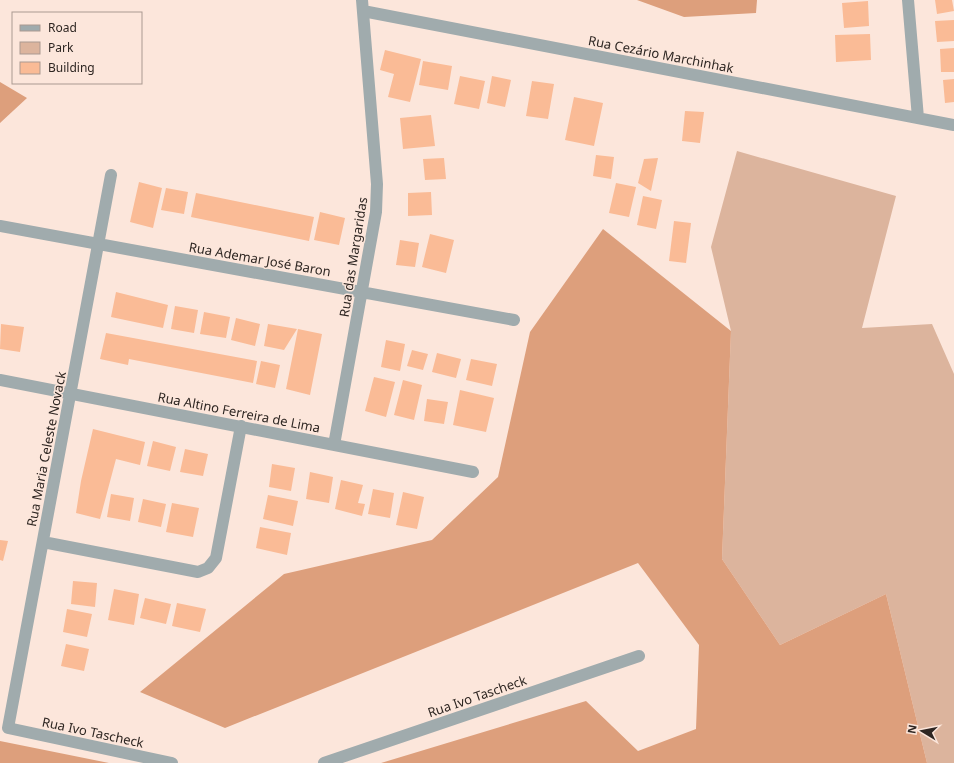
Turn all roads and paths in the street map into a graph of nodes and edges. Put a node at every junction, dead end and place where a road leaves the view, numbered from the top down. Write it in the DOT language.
graph roads {
  1 [pos="908,0"];
  2 [pos="363,5"];
  3 [pos="918,118"];
  4 [pos="954,125"];
  5 [pos="111,175"];
  6 [pos="0,226"];
  7 [pos="98,244"];
  8 [pos="362,292"];
  9 [pos="514,320"];
  10 [pos="0,380"];
  11 [pos="70,394"];
  12 [pos="241,426"];
  13 [pos="334,444"];
  14 [pos="473,472"];
  15 [pos="43,542"];
  16 [pos="639,656"];
  17 [pos="8,728"];
  18 [pos="172,763"];
  19 [pos="324,763"];
  1 -- 3 [label="street"];
  2 -- 3 [label="street, Rua Cezário Marchinhak"];
  2 -- 8 [label="street, Rua das Margaridas"];
  3 -- 4 [label="street, Rua Cezário Marchinhak"];
  5 -- 7 [label="street, Rua Maria Celeste Novack"];
  6 -- 7 [label="street, Rua Ademar José Baron"];
  7 -- 8 [label="street, Rua Ademar José Baron"];
  7 -- 11 [label="street, Rua Maria Celeste Novack"];
  8 -- 9 [label="street, Rua Ademar José Baron"];
  8 -- 13 [label="street, Rua das Margaridas"];
  10 -- 11 [label="street, Rua Altino Ferreira de Lima"];
  11 -- 12 [label="street, Rua Altino Ferreira de Lima"];
  11 -- 15 [label="street, Rua Maria Celeste Novack"];
  12 -- 13 [label="street, Rua Altino Ferreira de Lima"];
  12 -- 15 [label="street"];
  13 -- 14 [label="street, Rua Altino Ferreira de Lima"];
  15 -- 17 [label="street, Rua Maria Celeste Novack"];
  16 -- 19 [label="street, Rua Ivo Tascheck"];
  17 -- 18 [label="street, Rua Ivo Tascheck"];
}
